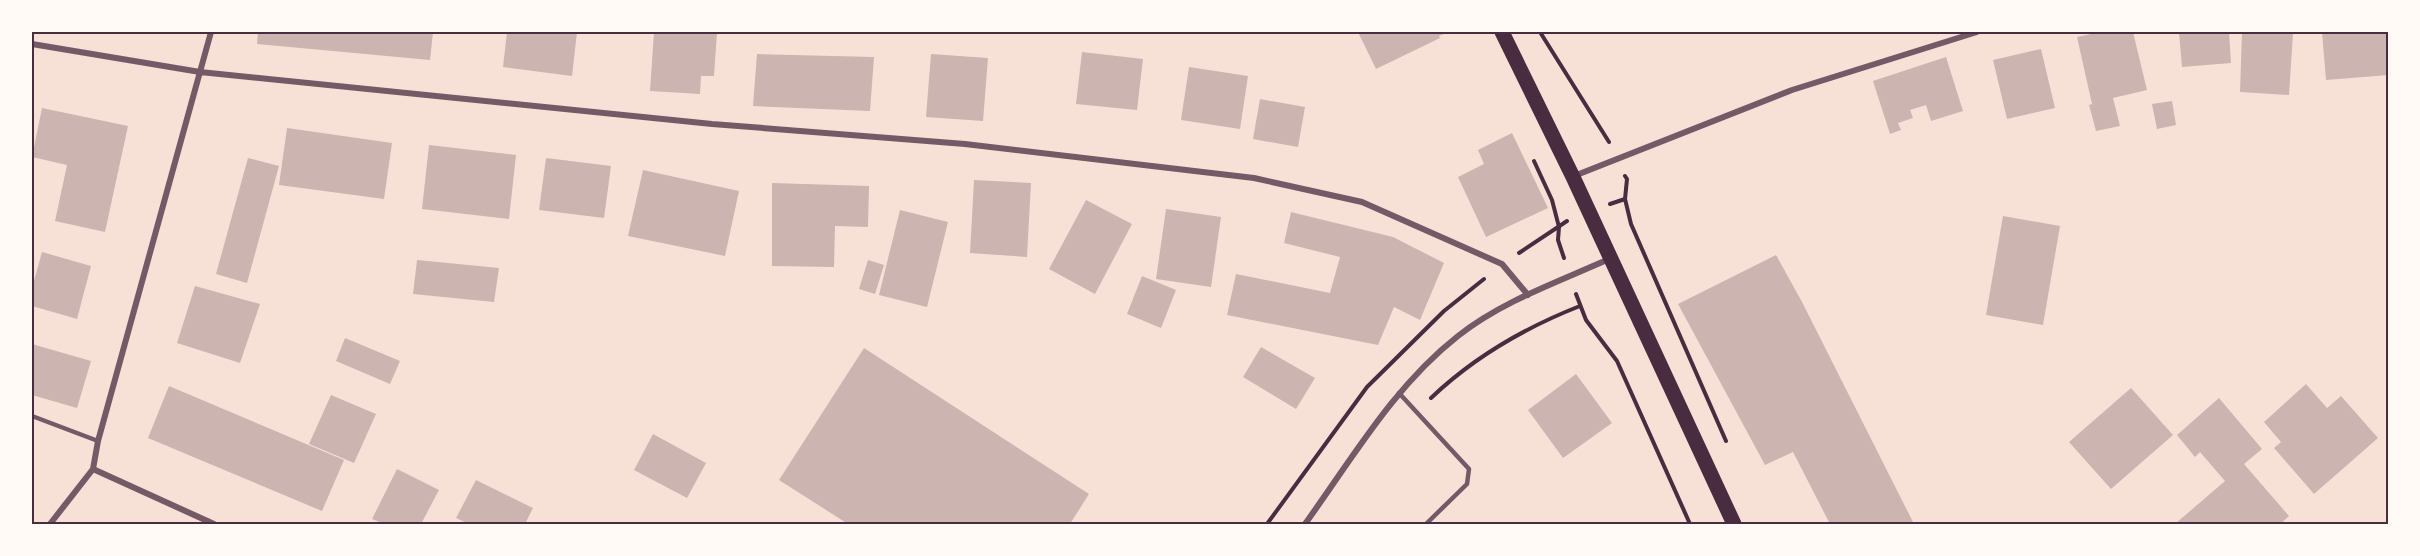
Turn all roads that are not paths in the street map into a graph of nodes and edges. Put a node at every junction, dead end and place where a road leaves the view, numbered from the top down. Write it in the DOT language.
graph roads {
  1 [pos="211,32"];
  2 [pos="1502,32"];
  3 [pos="1977,32"];
  4 [pos="32,44"];
  5 [pos="200,72"];
  6 [pos="1573,177"];
  7 [pos="1611,258"];
  8 [pos="1528,295"];
  9 [pos="1399,393"];
  10 [pos="32,416"];
  11 [pos="98,441"];
  12 [pos="93,469"];
  13 [pos="50,525"];
  14 [pos="214,525"];
  15 [pos="1305,525"];
  16 [pos="1426,525"];
  17 [pos="1734,525"];
  1 -- 5 [label="street"];
  2 -- 6 [label="main road"];
  3 -- 6 [label="street"];
  4 -- 5 [label="street"];
  5 -- 8 [label="street"];
  5 -- 11 [label="street"];
  6 -- 7 [label="main road"];
  7 -- 8 [label="street"];
  7 -- 17 [label="main road"];
  8 -- 9 [label="street"];
  9 -- 15 [label="street"];
  9 -- 16 [label="lane"];
  10 -- 11 [label="lane"];
  11 -- 12 [label="street"];
  12 -- 13 [label="street"];
  12 -- 14 [label="street"];
}
